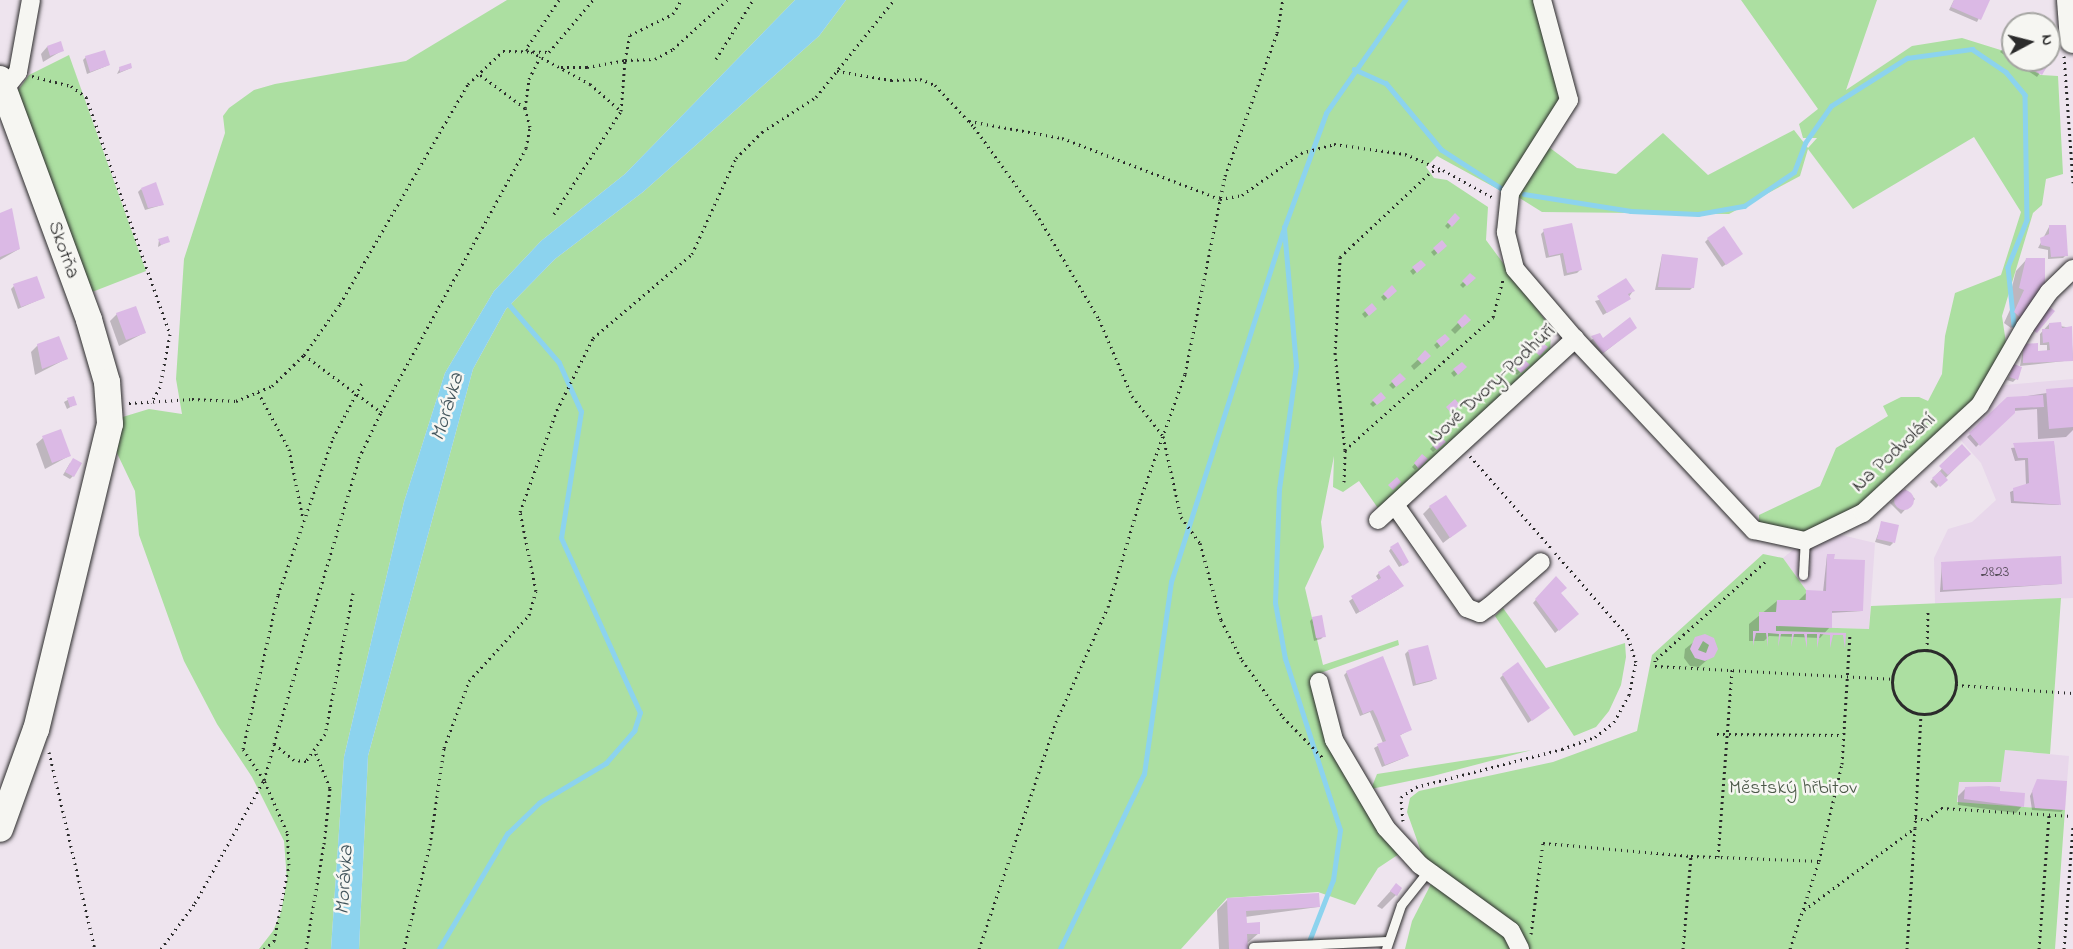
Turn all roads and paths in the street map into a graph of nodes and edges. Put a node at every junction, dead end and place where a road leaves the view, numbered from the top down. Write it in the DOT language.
graph roads {
  1 [pos="31,0"];
  2 [pos="559,0"];
  3 [pos="594,0"];
  4 [pos="681,0"];
  5 [pos="727,0"];
  6 [pos="753,0"];
  7 [pos="894,0"];
  8 [pos="1283,0"];
  9 [pos="1542,0"];
  10 [pos="2070,0"];
  11 [pos="2068,43"];
  12 [pos="526,50"];
  13 [pos="540,57"];
  14 [pos="716,59"];
  15 [pos="625,60"];
  16 [pos="559,67"];
  17 [pos="837,70"];
  18 [pos="479,74"];
  19 [pos="7,81"];
  20 [pos="525,108"];
  21 [pos="621,111"];
  22 [pos="969,121"];
  23 [pos="1443,170"];
  24 [pos="2073,183"];
  25 [pos="1220,199"];
  26 [pos="1508,206"];
  27 [pos="554,214"];
  28 [pos="2073,269"];
  29 [pos="1503,277"];
  30 [pos="1575,339"];
  31 [pos="304,355"];
  32 [pos="363,381"];
  33 [pos="258,392"];
  34 [pos="357,393"];
  35 [pos="151,403"];
  36 [pos="381,412"];
  37 [pos="110,414"];
  38 [pos="1163,436"];
  39 [pos="1461,446"];
  40 [pos="1345,450"];
  41 [pos="1344,483"];
  42 [pos="1395,505"];
  43 [pos="303,519"];
  44 [pos="1378,520"];
  45 [pos="1805,541"];
  46 [pos="1541,562"];
  47 [pos="1765,562"];
  48 [pos="1803,575"];
  49 [pos="353,593"];
  50 [pos="1928,610"];
  51 [pos="1850,634"];
  52 [pos="1927,650"];
  53 [pos="1732,670"];
  54 [pos="1847,677"];
  55 [pos="1892,679"];
  56 [pos="1319,682"];
  57 [pos="1956,685"];
  58 [pos="2073,693"];
  59 [pos="1921,715"];
  60 [pos="36,729"];
  61 [pos="1717,734"];
  62 [pos="1727,734"];
  63 [pos="1843,735"];
  64 [pos="274,744"];
  65 [pos="314,749"];
  66 [pos="1326,760"];
  67 [pos="264,780"];
  68 [pos="2049,815"];
  69 [pos="2073,816"];
  70 [pos="1915,818"];
  71 [pos="2073,826"];
  72 [pos="1914,828"];
  73 [pos="0,829"];
  74 [pos="1407,832"];
  75 [pos="1691,856"];
  76 [pos="1718,857"];
  77 [pos="1818,861"];
  78 [pos="1428,871"];
  79 [pos="1803,911"];
  80 [pos="1387,945"];
  81 [pos="1525,946"];
  82 [pos="1253,947"];
  83 [pos="95,949"];
  84 [pos="161,949"];
  85 [pos="264,949"];
  86 [pos="306,949"];
  87 [pos="404,949"];
  88 [pos="979,949"];
  89 [pos="1683,949"];
  90 [pos="1790,949"];
  91 [pos="1907,949"];
  92 [pos="2039,949"];
  93 [pos="2064,949"];
  1 -- 19 [label="street"];
  2 -- 12 [label="path"];
  3 -- 12 [label="path"];
  4 -- 15 [label="path"];
  5 -- 15 [label="path"];
  6 -- 14 [label="path"];
  7 -- 17 [label="path"];
  8 -- 25 [label="path"];
  9 -- 26 [label="street, Nové Dvory-Podhůří"];
  10 -- 11 [label="street"];
  11 -- 24 [label="path"];
  12 -- 13 [label="path"];
  12 -- 18 [label="path"];
  13 -- 16 [label="path"];
  13 -- 20 [label="path"];
  15 -- 16 [label="path"];
  15 -- 21 [label="path"];
  16 -- 21 [label="path"];
  17 -- 22 [label="path"];
  17 -- 87 [label="path"];
  18 -- 20 [label="path"];
  18 -- 31 [label="path"];
  19 -- 35 [label="path"];
  19 -- 37 [label="street, Skotňa"];
  20 -- 36 [label="path"];
  21 -- 27 [label="path"];
  22 -- 25 [label="path"];
  22 -- 38 [label="path"];
  23 -- 25 [label="path"];
  23 -- 26 [label="path"];
  23 -- 40 [label="path"];
  25 -- 38 [label="path"];
  26 -- 30 [label="street, Nové Dvory-Podhůří"];
  28 -- 45 [label="street, Na Podvolání"];
  29 -- 40 [label="path"];
  30 -- 39 [label="street, Nové Dvory-Podhůří"];
  30 -- 45 [label="street"];
  31 -- 33 [label="path"];
  31 -- 34 [label="path"];
  32 -- 34 [label="path"];
  33 -- 35 [label="path"];
  33 -- 43 [label="path"];
  34 -- 36 [label="path"];
  34 -- 43 [label="path"];
  35 -- 37 [label="path"];
  36 -- 64 [label="path"];
  37 -- 60 [label="street"];
  38 -- 66 [label="path"];
  38 -- 88 [label="path"];
  39 -- 42 [label="street, Nové Dvory-Podhůří"];
  39 -- 74 [label="path"];
  40 -- 41 [label="path"];
  42 -- 44 [label="street, Nové Dvory-Podhůří"];
  42 -- 46 [label="street"];
  43 -- 67 [label="path"];
  45 -- 48 [label="lane"];
  47 -- 53 [label="path"];
  49 -- 65 [label="path"];
  50 -- 52 [label="path"];
  51 -- 54 [label="path"];
  52 -- 55 [label="path"];
  52 -- 57 [label="path"];
  53 -- 54 [label="path"];
  53 -- 62 [label="path"];
  54 -- 55 [label="path"];
  54 -- 63 [label="path"];
  55 -- 59 [label="path"];
  56 -- 78 [label="street"];
  57 -- 58 [label="path"];
  57 -- 59 [label="path"];
  59 -- 70 [label="path"];
  60 -- 73 [label="street"];
  60 -- 83 [label="path"];
  61 -- 62 [label="path"];
  62 -- 63 [label="path"];
  62 -- 76 [label="path"];
  63 -- 77 [label="path"];
  64 -- 65 [label="path"];
  64 -- 67 [label="path"];
  65 -- 86 [label="path"];
  67 -- 84 [label="path"];
  67 -- 85 [label="path"];
  68 -- 69 [label="path"];
  68 -- 70 [label="path"];
  68 -- 92 [label="path"];
  70 -- 72 [label="path"];
  71 -- 93 [label="path"];
  72 -- 79 [label="path"];
  72 -- 91 [label="path"];
  75 -- 76 [label="path"];
  75 -- 81 [label="path"];
  75 -- 89 [label="path"];
  76 -- 77 [label="path"];
  77 -- 79 [label="path"];
  78 -- 80 [label="lane"];
  78 -- 81 [label="street"];
  79 -- 90 [label="path"];
  80 -- 82 [label="lane"];
}
